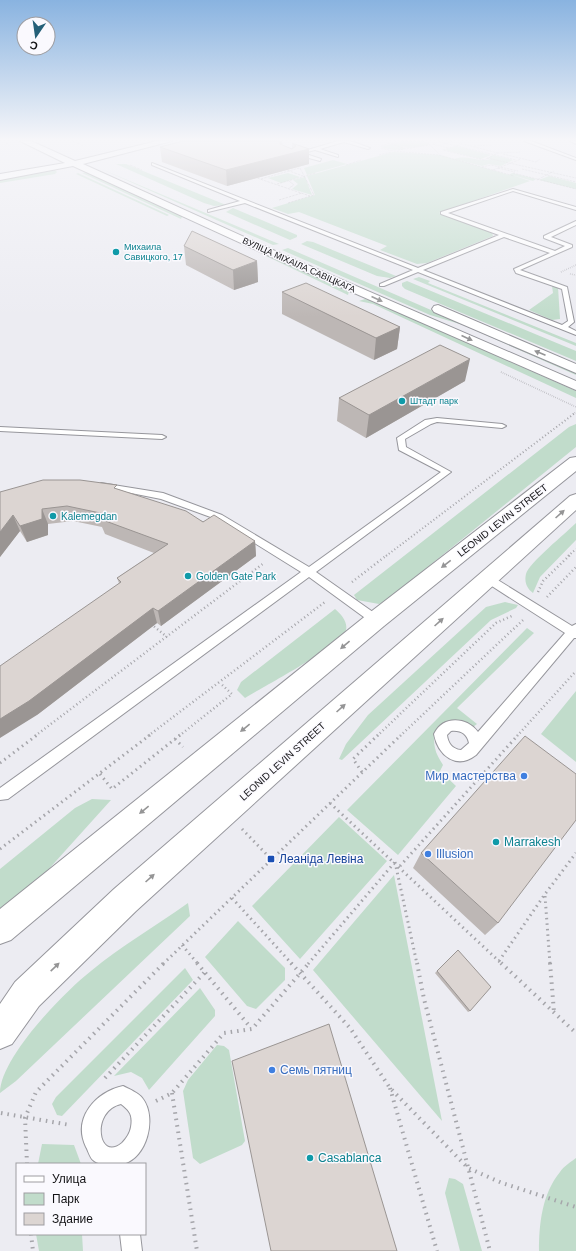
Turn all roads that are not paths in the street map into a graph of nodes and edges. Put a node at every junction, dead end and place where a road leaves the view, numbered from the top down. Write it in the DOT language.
graph roads {
  1 [pos="159,199"];
  2 [pos="182,199"];
  3 [pos="242,199"];
  4 [pos="484,199"];
  5 [pos="544,199"];
  6 [pos="246,201"];
  7 [pos="576,209"];
  8 [pos="210,211"];
  9 [pos="224,218"];
  10 [pos="576,223"];
  11 [pos="504,235"];
  12 [pos="555,253"];
  13 [pos="419,271"];
  14 [pos="368,279"];
  15 [pos="382,285"];
  16 [pos="397,292"];
  17 [pos="425,304"];
  18 [pos="563,328"];
  19 [pos="576,333"];
  20 [pos="576,369"];
  21 [pos="576,386"];
  22 [pos="502,426"];
  23 [pos="0,429"];
  24 [pos="162,437"];
  25 [pos="576,462"];
  26 [pos="91,485"];
  27 [pos="576,500"];
  28 [pos="309,572"];
  29 [pos="488,578"];
  30 [pos="376,620"];
  31 [pos="575,631"];
  32 [pos="476,744"];
  33 [pos="0,794"];
  34 [pos="0,929"];
  35 [pos="0,1032"];
  36 [pos="130,1235"];
  37 [pos="132,1251"];
  1 -- 21 [label="street, ВУЛІЦА МІХАІЛА САВІЦКАГА, one-way"];
  2 -- 8 [label="street"];
  3 -- 6 [label="lane"];
  4 -- 11 [label="lane"];
  5 -- 7 [label="lane"];
  6 -- 8 [label="lane"];
  6 -- 13 [label="lane"];
  8 -- 9 [label="street"];
  10 -- 12 [label="lane"];
  11 -- 12 [label="lane"];
  11 -- 13 [label="lane"];
  12 -- 18 [label="lane"];
  13 -- 15 [label="lane"];
  13 -- 18 [label="lane"];
  14 -- 15 [label="street, ВУЛІЦА МІХАІЛА САВІЦКАГА"];
  15 -- 16 [label="street, ВУЛІЦА МІХАІЛА САВІЦКАГА"];
  20 -- 17 [label="street, one-way"];
  18 -- 19 [label="lane"];
  22 -- 28 [label="lane"];
  23 -- 24 [label="lane"];
  25 -- 30 [label="street, LEONID LEVIN STREET, one-way"];
  26 -- 28 [label="lane"];
  29 -- 27 [label="street, LEONID LEVIN STREET, one-way"];
  28 -- 30 [label="lane"];
  28 -- 33 [label="lane"];
  29 -- 31 [label="lane"];
  35 -- 29 [label="street, LEONID LEVIN STREET, one-way"];
  30 -- 34 [label="street, LEONID LEVIN STREET, one-way"];
  31 -- 32 [label="lane"];
  36 -- 37 [label="lane"];
}
